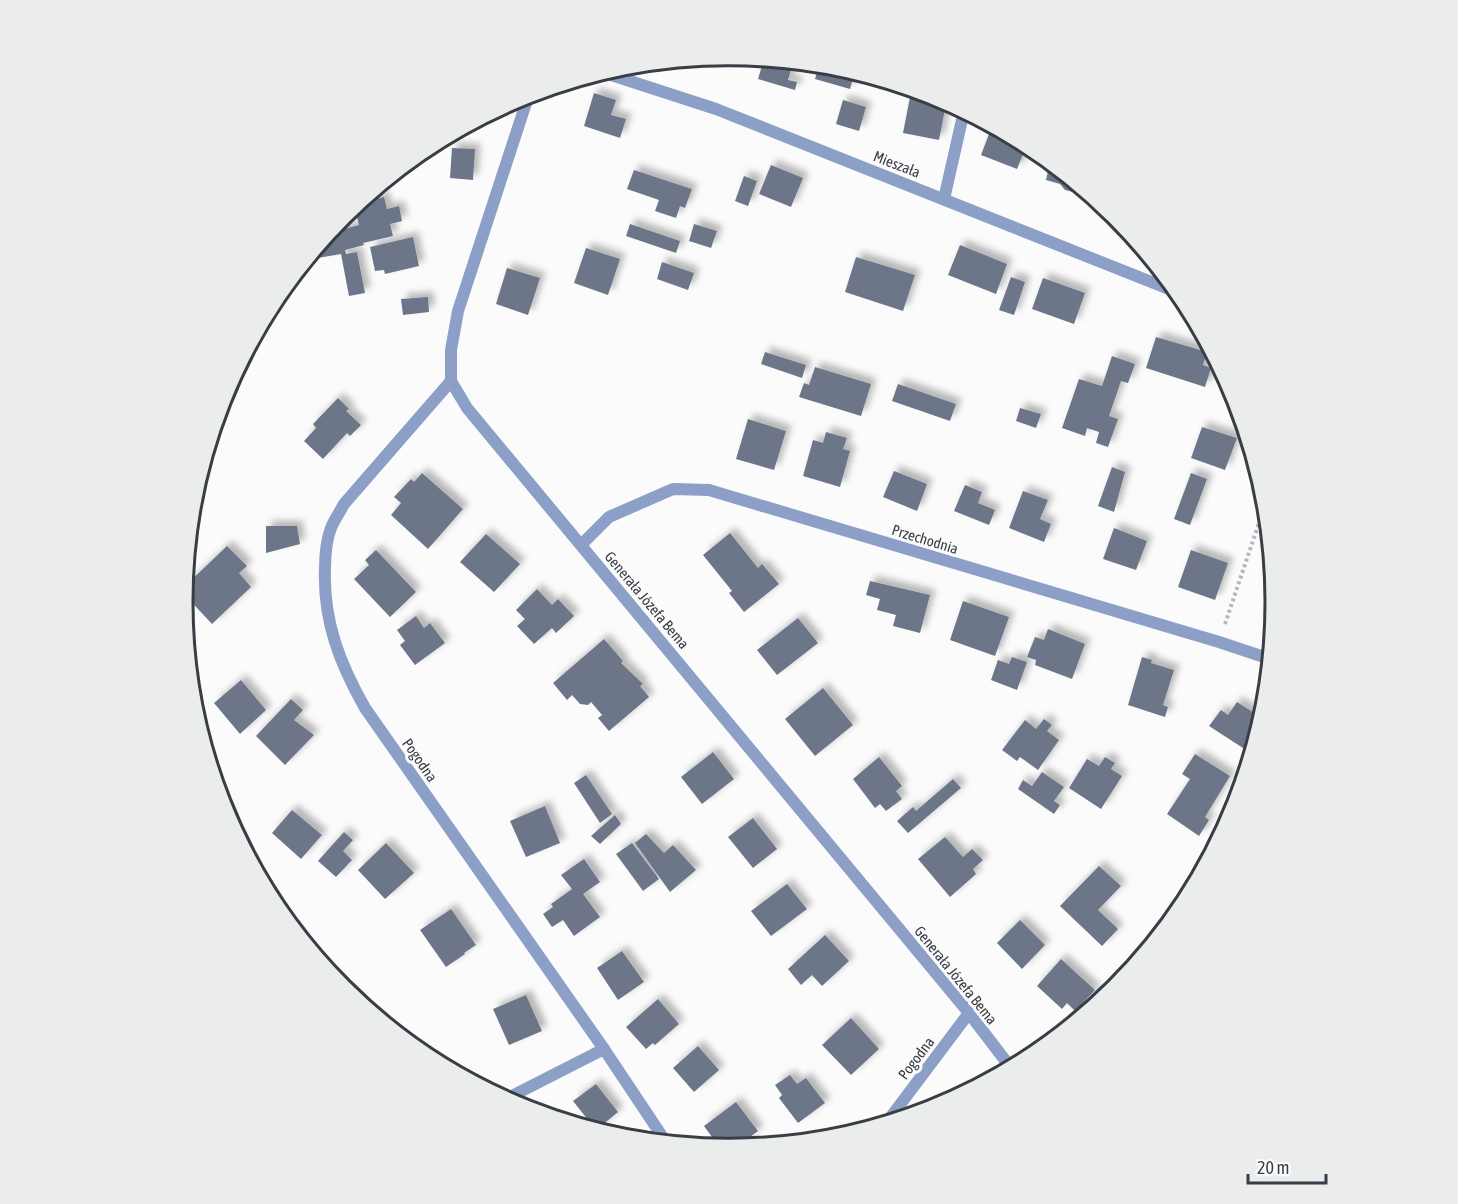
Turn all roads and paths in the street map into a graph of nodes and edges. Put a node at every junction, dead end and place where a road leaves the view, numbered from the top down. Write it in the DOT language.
graph roads {
  1 [pos="618,77"];
  2 [pos="525,107"];
  3 [pos="962,119"];
  4 [pos="944,199"];
  5 [pos="1162,286"];
  6 [pos="451,381"];
  7 [pos="1259,523"];
  8 [pos="582,544"];
  9 [pos="1219,642"];
  10 [pos="1262,656"];
  11 [pos="969,1013"];
  12 [pos="604,1049"];
  13 [pos="1006,1061"];
  14 [pos="517,1094"];
  15 [pos="903,1109"];
  16 [pos="660,1133"];
  1 -- 4 [label="street, Mieszała"];
  2 -- 6 [label="street"];
  3 -- 4 [label="street"];
  4 -- 5 [label="street, Mieszała"];
  6 -- 8 [label="street, Generała Józefa Bema"];
  6 -- 12 [label="street, Pogodna"];
  7 -- 9 [label="path"];
  8 -- 9 [label="street, Przechodnia"];
  8 -- 11 [label="street, Generała Józefa Bema"];
  9 -- 10 [label="street, Przechodnia"];
  11 -- 13 [label="street, Generała Józefa Bema"];
  11 -- 15 [label="street, Pogodna"];
  12 -- 14 [label="street"];
  12 -- 16 [label="street, Pogodna"];
}
